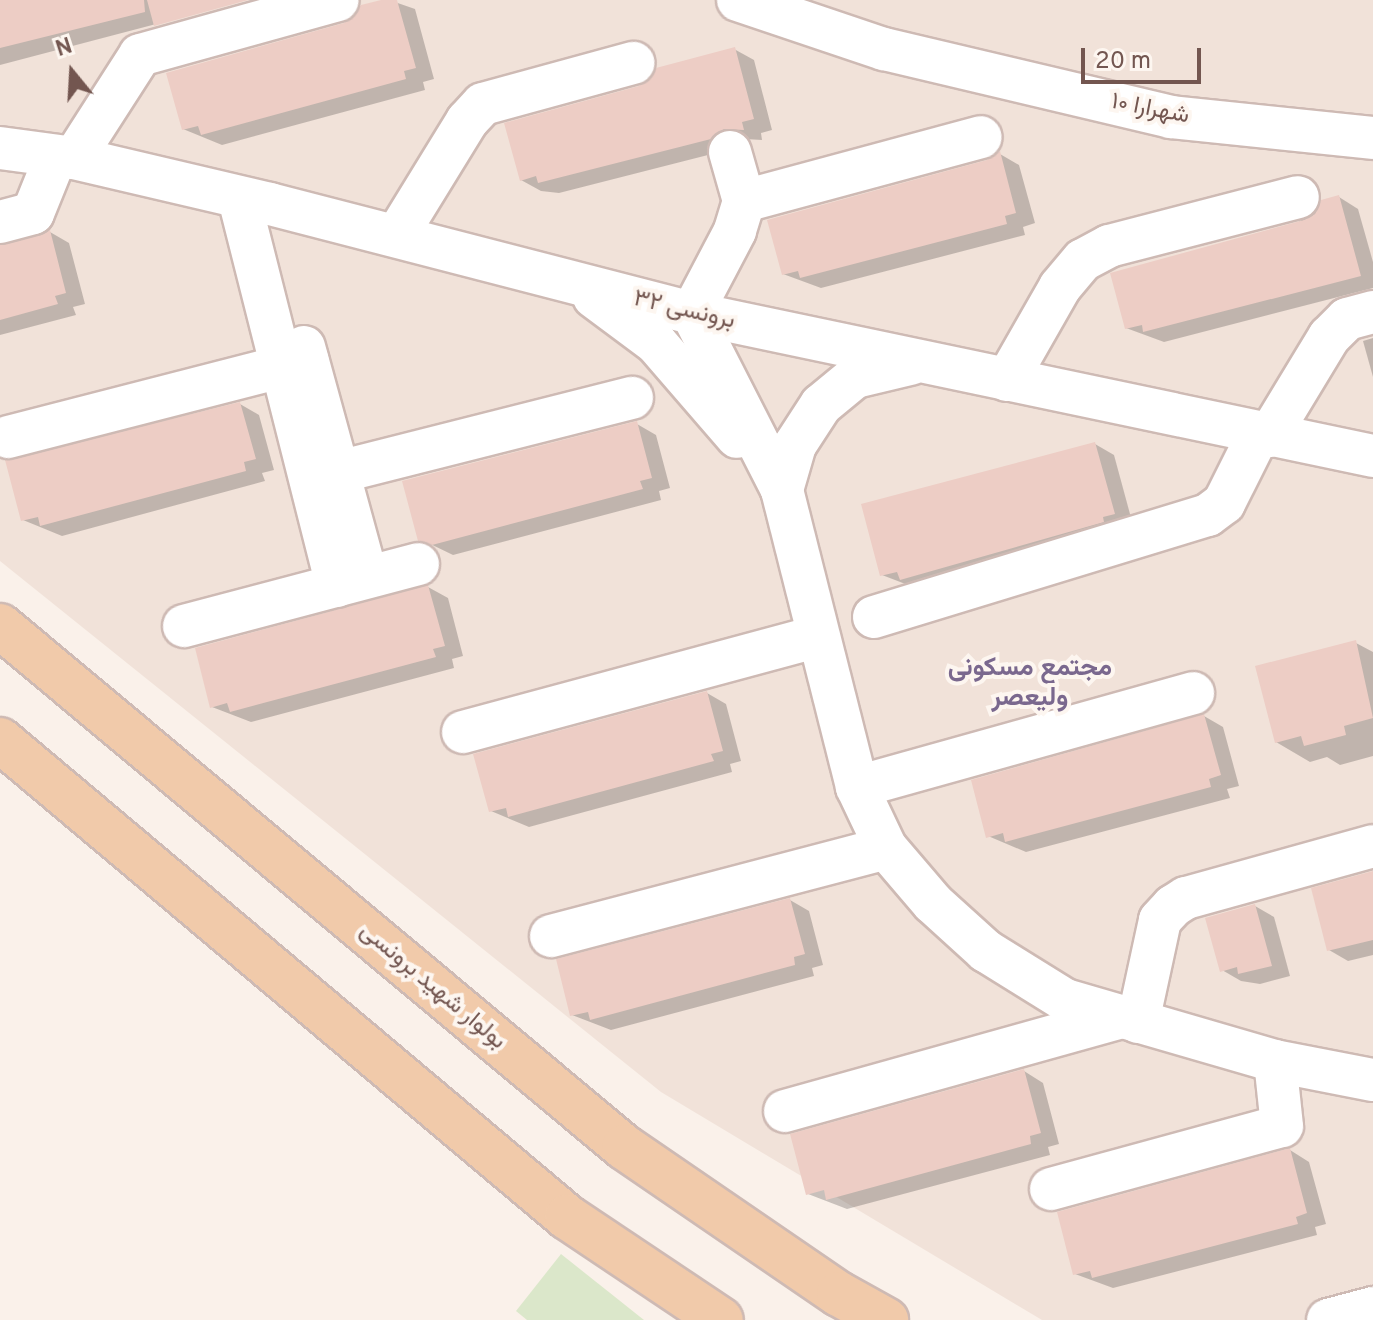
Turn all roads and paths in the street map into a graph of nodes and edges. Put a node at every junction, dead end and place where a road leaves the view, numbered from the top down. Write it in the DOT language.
graph roads {
  1 [pos="338,0"];
  2 [pos="738,0"];
  3 [pos="844,16"];
  4 [pos="633,63"];
  5 [pos="981,137"];
  6 [pos="1373,138"];
  7 [pos="0,148"];
  8 [pos="730,152"];
  9 [pos="65,157"];
  10 [pos="1298,197"];
  11 [pos="255,201"];
  12 [pos="744,201"];
  13 [pos="0,222"];
  14 [pos="397,235"];
  15 [pos="582,288"];
  16 [pos="1373,312"];
  17 [pos="692,313"];
  18 [pos="919,362"];
  19 [pos="294,363"];
  20 [pos="1007,380"];
  21 [pos="632,398"];
  22 [pos="1264,434"];
  23 [pos="8,437"];
  24 [pos="1373,456"];
  25 [pos="325,476"];
  26 [pos="782,490"];
  27 [pos="418,564"];
  28 [pos="352,582"];
  29 [pos="874,617"];
  30 [pos="0,626"];
  31 [pos="184,626"];
  32 [pos="816,637"];
  33 [pos="1193,693"];
  34 [pos="463,732"];
  35 [pos="0,740"];
  36 [pos="857,787"];
  37 [pos="1373,846"];
  38 [pos="886,848"];
  39 [pos="551,936"];
  40 [pos="1130,1019"];
  41 [pos="1275,1061"];
  42 [pos="1373,1080"];
  43 [pos="785,1111"];
  44 [pos="1051,1189"];
  45 [pos="1373,1308"];
  46 [pos="721,1320"];
  47 [pos="886,1320"];
  48 [pos="1328,1320"];
  1 -- 9 [label="street"];
  2 -- 3 [label="street, شهرارا ۱۰"];
  3 -- 6 [label="street, شهرارا ۱۰"];
  4 -- 14 [label="street"];
  5 -- 12 [label="street"];
  7 -- 9 [label="street, برونسی ۳۲"];
  8 -- 12 [label="street"];
  9 -- 11 [label="street, برونسی ۳۲"];
  9 -- 13 [label="street"];
  10 -- 20 [label="street"];
  11 -- 14 [label="street, برونسی ۳۲"];
  11 -- 19 [label="street"];
  12 -- 17 [label="street"];
  14 -- 15 [label="street, برونسی ۳۲"];
  15 -- 17 [label="street, برونسی ۳۲"];
  15 -- 26 [label="street"];
  16 -- 22 [label="street"];
  17 -- 18 [label="street, برونسی ۳۲"];
  17 -- 26 [label="street"];
  18 -- 20 [label="street, برونسی ۳۲"];
  18 -- 26 [label="street"];
  19 -- 23 [label="street"];
  19 -- 25 [label="street"];
  20 -- 22 [label="street, برونسی ۳۲"];
  21 -- 25 [label="street"];
  22 -- 24 [label="street, برونسی ۳۲"];
  22 -- 29 [label="street"];
  25 -- 28 [label="street"];
  26 -- 32 [label="street"];
  27 -- 28 [label="street"];
  28 -- 31 [label="street"];
  30 -- 47 [label="main road, بولوار شهید برونسی"];
  32 -- 34 [label="street"];
  32 -- 36 [label="street"];
  33 -- 36 [label="street"];
  35 -- 46 [label="main road"];
  36 -- 38 [label="street"];
  37 -- 40 [label="street"];
  38 -- 39 [label="street"];
  38 -- 40 [label="street"];
  40 -- 41 [label="street"];
  40 -- 43 [label="street"];
  41 -- 42 [label="street"];
  41 -- 44 [label="street"];
  45 -- 48 [label="street"];
}
